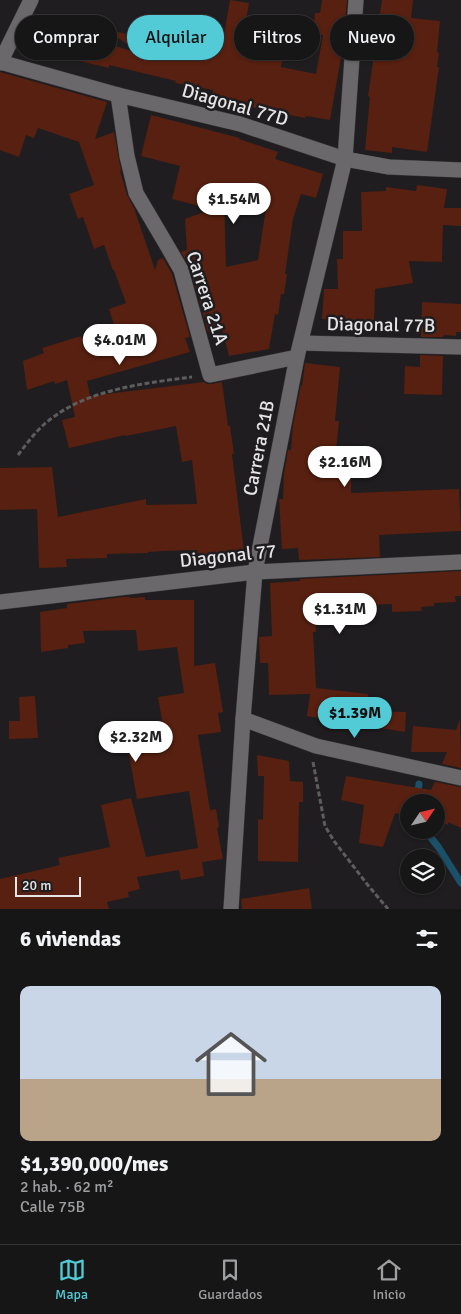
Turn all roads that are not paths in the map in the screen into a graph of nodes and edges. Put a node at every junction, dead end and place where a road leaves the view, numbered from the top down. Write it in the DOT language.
graph roads {
  1 [pos="31,0"];
  2 [pos="356,0"];
  3 [pos="0,62"];
  4 [pos="118,95"];
  5 [pos="345,159"];
  6 [pos="461,170"];
  7 [pos="461,346"];
  8 [pos="299,350"];
  9 [pos="210,375"];
  10 [pos="461,562"];
  11 [pos="255,572"];
  12 [pos="0,602"];
  13 [pos="243,720"];
  14 [pos="461,778"];
  15 [pos="230,909"];
  1 -- 3 [label="street"];
  2 -- 5 [label="street, Carrera 21B"];
  3 -- 4 [label="street, Diagonal 77D"];
  4 -- 5 [label="street, Diagonal 77D"];
  4 -- 9 [label="street, Carrera 21A"];
  5 -- 6 [label="street, Diagonal 77D"];
  5 -- 8 [label="street, Carrera 21B"];
  7 -- 8 [label="street, Diagonal 77B"];
  8 -- 9 [label="street, Diagonal 77B"];
  8 -- 11 [label="street, Carrera 21B"];
  10 -- 11 [label="street, Diagonal 77"];
  11 -- 12 [label="street, Diagonal 77"];
  11 -- 13 [label="street, Carrera 21B"];
  13 -- 14 [label="street"];
  13 -- 15 [label="street, Carrera 21B"];
}
